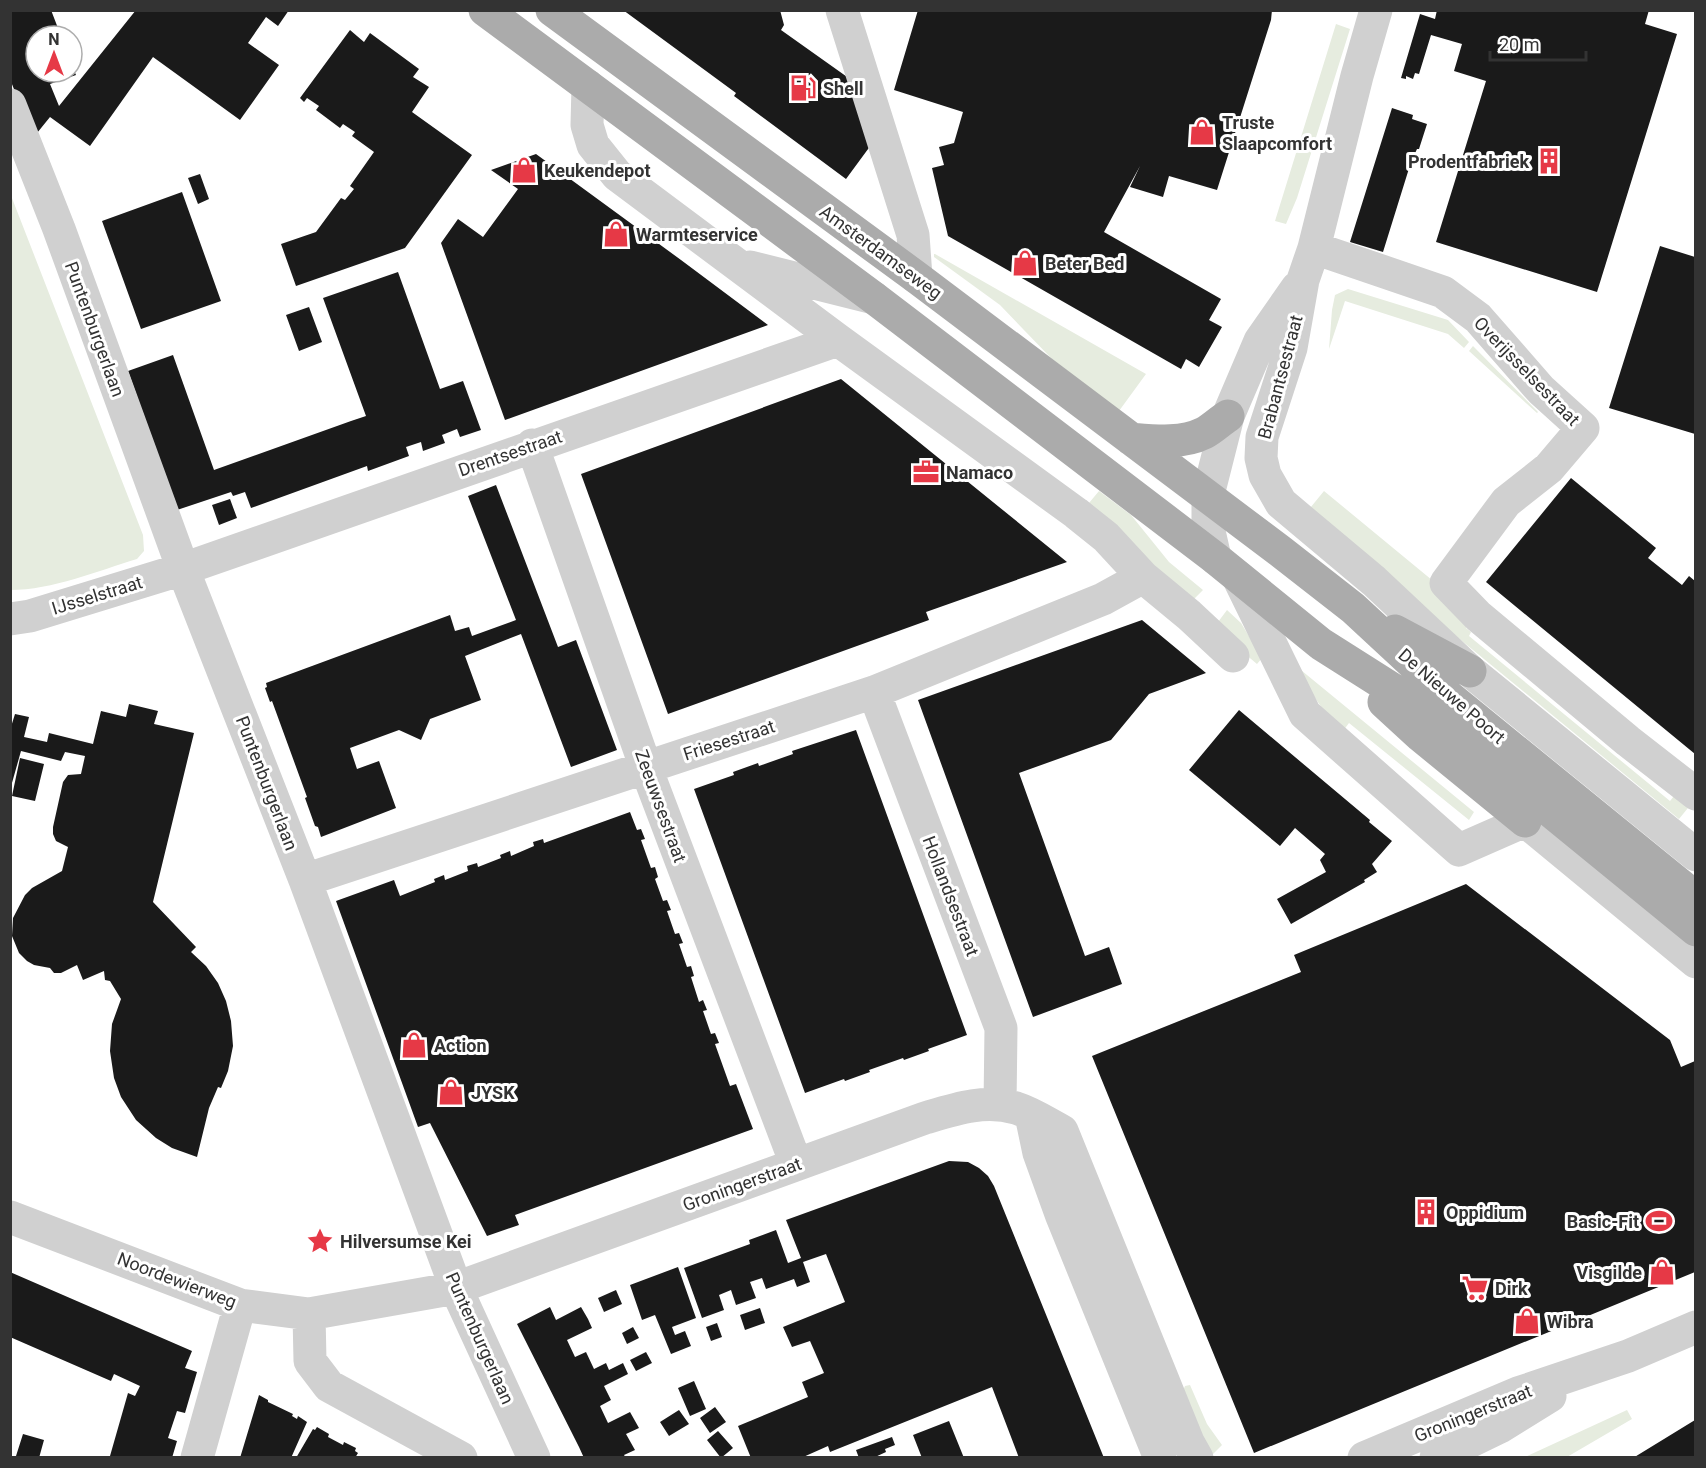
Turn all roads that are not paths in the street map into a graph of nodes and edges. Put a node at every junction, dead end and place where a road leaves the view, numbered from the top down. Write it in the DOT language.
graph roads {
  1 [pos="485,10"];
  2 [pos="552,10"];
  3 [pos="842,10"];
  4 [pos="1376,10"];
  5 [pos="588,86"];
  6 [pos="10,105"];
  7 [pos="1314,248"];
  8 [pos="734,262"];
  9 [pos="916,277"];
  10 [pos="1304,280"];
  11 [pos="874,298"];
  12 [pos="838,340"];
  13 [pos="1228,416"];
  14 [pos="1131,439"];
  15 [pos="532,445"];
  16 [pos="1265,475"];
  17 [pos="1208,495"];
  18 [pos="1227,567"];
  19 [pos="183,569"];
  20 [pos="1143,577"];
  21 [pos="1353,608"];
  22 [pos="10,619"];
  23 [pos="1321,644"];
  24 [pos="1233,656"];
  25 [pos="1470,671"];
  26 [pos="874,692"];
  27 [pos="646,768"];
  28 [pos="1695,794"];
  29 [pos="1525,821"];
  30 [pos="1695,855"];
  31 [pos="305,880"];
  32 [pos="1695,898"];
  33 [pos="1695,930"];
  34 [pos="1695,962"];
  35 [pos="1000,1105"];
  36 [pos="1031,1115"];
  37 [pos="796,1164"];
  38 [pos="10,1216"];
  39 [pos="456,1288"];
  40 [pos="240,1305"];
  41 [pos="309,1314"];
  42 [pos="1695,1327"];
  43 [pos="1584,1372"];
  44 [pos="197,1458"];
  45 [pos="461,1458"];
  46 [pos="534,1458"];
  47 [pos="1160,1458"];
  48 [pos="1197,1458"];
  49 [pos="1364,1458"];
  50 [pos="1436,1458"];
  1 -- 5 [label="main road"];
  2 -- 9 [label="main road, Amsterdamseweg"];
  3 -- 9 [label="street"];
  4 -- 7 [label="street, Brabantsestraat"];
  5 -- 8 [label="street"];
  5 -- 11 [label="main road"];
  6 -- 19 [label="street, Puntenburgerlaan"];
  7 -- 10 [label="street, Brabantsestraat"];
  7 -- 28 [label="street, Overijsselsestraat"];
  8 -- 11 [label="street"];
  8 -- 12 [label="street"];
  9 -- 14 [label="main road, Amsterdamseweg"];
  10 -- 13 [label="street, Brabantsestraat"];
  10 -- 16 [label="street, Brabantsestraat"];
  11 -- 18 [label="main road"];
  12 -- 15 [label="street, Drentsestraat"];
  12 -- 20 [label="street"];
  13 -- 14 [label="main road"];
  13 -- 17 [label="street, Brabantsestraat"];
  14 -- 17 [label="main road, Amsterdamseweg"];
  15 -- 19 [label="street, Drentsestraat"];
  15 -- 27 [label="street, Zeeuwsestraat"];
  16 -- 25 [label="street, De Nieuwe Poort"];
  17 -- 18 [label="street, Brabantsestraat"];
  17 -- 21 [label="main road, De Nieuwe Poort"];
  18 -- 23 [label="main road, De Nieuwe Poort"];
  18 -- 29 [label="street"];
  19 -- 22 [label="street, IJsselstraat"];
  19 -- 31 [label="street, Puntenburgerlaan"];
  20 -- 24 [label="street"];
  20 -- 26 [label="street, Friesestraat"];
  21 -- 25 [label="main road"];
  21 -- 32 [label="main road, De Nieuwe Poort"];
  23 -- 29 [label="main road"];
  23 -- 33 [label="main road, De Nieuwe Poort"];
  25 -- 30 [label="street, De Nieuwe Poort"];
  26 -- 27 [label="street, Friesestraat"];
  26 -- 35 [label="street, Hollandsestraat"];
  27 -- 31 [label="street, Friesestraat"];
  27 -- 37 [label="street, Zeeuwsestraat"];
  29 -- 34 [label="street"];
  31 -- 39 [label="street, Puntenburgerlaan"];
  35 -- 36 [label="street, Groningerstraat"];
  35 -- 37 [label="street, Groningerstraat"];
  36 -- 47 [label="street"];
  36 -- 48 [label="street, Groningerstraat"];
  37 -- 39 [label="street, Groningerstraat"];
  38 -- 40 [label="street, Noordewierweg"];
  39 -- 41 [label="street, Noordewierweg"];
  39 -- 46 [label="street, Puntenburgerlaan"];
  40 -- 41 [label="street, Noordewierweg"];
  40 -- 44 [label="street"];
  41 -- 45 [label="street"];
  42 -- 43 [label="street, Groningerstraat"];
  43 -- 49 [label="street, Groningerstraat"];
  43 -- 50 [label="street, Groningerstraat"];
}
